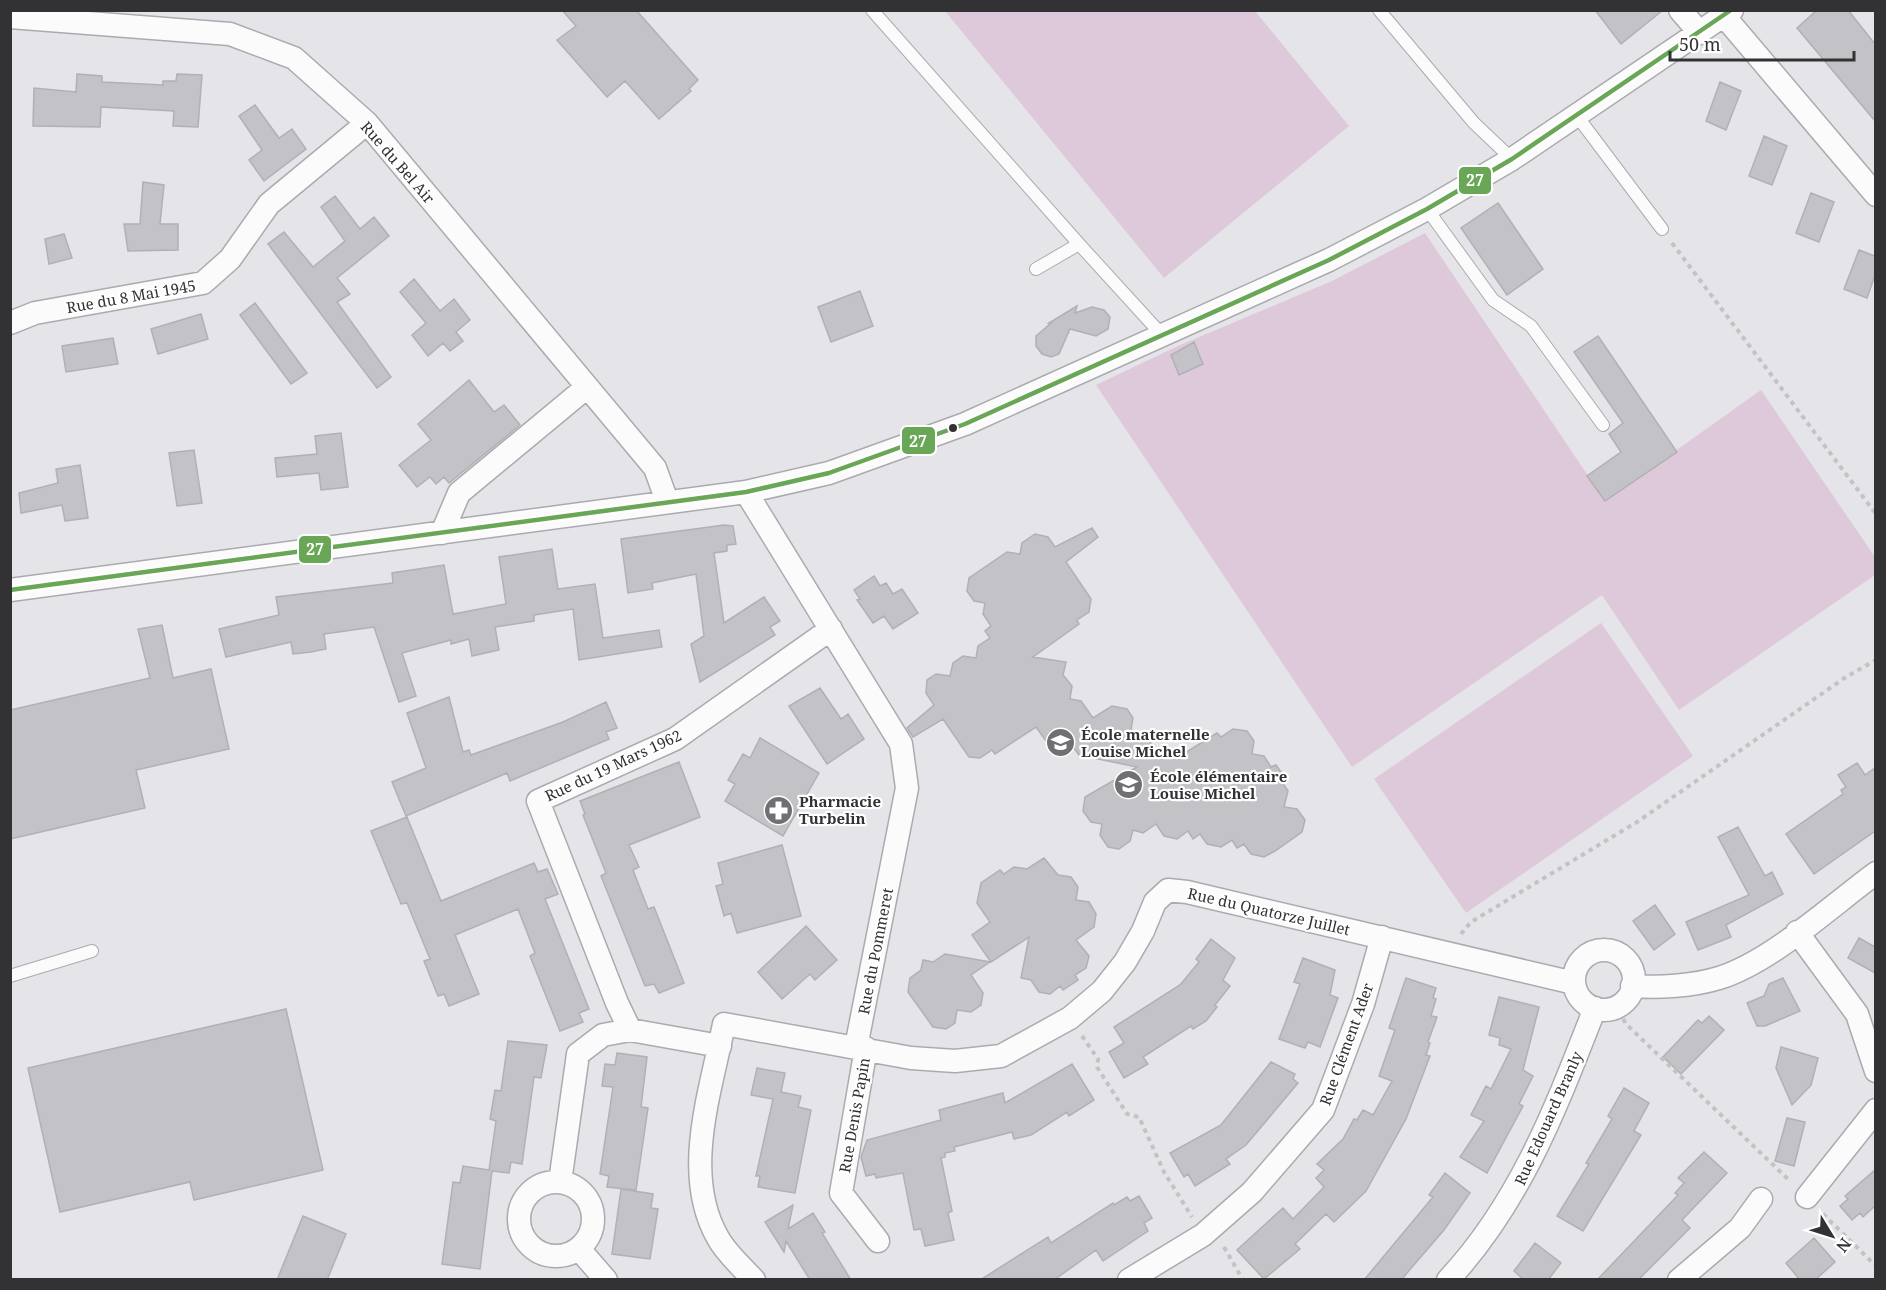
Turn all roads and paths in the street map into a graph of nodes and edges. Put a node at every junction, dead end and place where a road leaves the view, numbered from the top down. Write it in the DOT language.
graph roads {
  1 [pos="872,10"];
  2 [pos="1379,10"];
  3 [pos="1680,10"];
  4 [pos="1728,13"];
  5 [pos="10,17"];
  6 [pos="1700,33"];
  7 [pos="1577,116"];
  8 [pos="367,123"];
  9 [pos="1512,159"];
  10 [pos="1875,195"];
  11 [pos="1427,209"];
  12 [pos="1662,229"];
  13 [pos="1079,244"];
  14 [pos="1036,269"];
  15 [pos="10,322"];
  16 [pos="1162,335"];
  17 [pos="587,387"];
  18 [pos="1602,425"];
  19 [pos="746,492"];
  20 [pos="667,501"];
  21 [pos="1875,514"];
  22 [pos="442,533"];
  23 [pos="10,590"];
  24 [pos="831,629"];
  25 [pos="1875,660"];
  26 [pos="1875,873"];
  27 [pos="1797,932"];
  28 [pos="1382,937"];
  29 [pos="92,951"];
  30 [pos="1445,952"];
  31 [pos="10,976"];
  32 [pos="1574,983"];
  33 [pos="1632,986"];
  34 [pos="1606,1007"];
  35 [pos="1070,1018"];
  36 [pos="630,1030"];
  37 [pos="720,1046"];
  38 [pos="861,1047"];
  39 [pos="1875,1071"];
  40 [pos="1875,1110"];
  41 [pos="560,1182"];
  42 [pos="1807,1197"];
  43 [pos="1761,1199"];
  44 [pos="1203,1235"];
  45 [pos="878,1240"];
  46 [pos="579,1249"];
  47 [pos="1875,1266"];
  48 [pos="606,1280"];
  49 [pos="754,1280"];
  50 [pos="1129,1280"];
  51 [pos="1243,1280"];
  52 [pos="1448,1280"];
  53 [pos="1679,1280"];
  1 -- 13 [label="lane"];
  2 -- 9 [label="lane"];
  3 -- 6 [label="street"];
  4 -- 6 [label="street"];
  4 -- 10 [label="street"];
  5 -- 8 [label="street, Rue du Bel Air"];
  6 -- 7 [label="street"];
  7 -- 9 [label="street"];
  7 -- 12 [label="lane"];
  8 -- 15 [label="street, Rue du 8 Mai 1945"];
  8 -- 17 [label="street, Rue du Bel Air"];
  9 -- 11 [label="street"];
  11 -- 16 [label="street"];
  11 -- 18 [label="lane"];
  12 -- 21 [label="path"];
  13 -- 14 [label="lane"];
  13 -- 16 [label="lane"];
  16 -- 19 [label="street"];
  17 -- 20 [label="street, Rue du Bel Air"];
  17 -- 22 [label="street"];
  19 -- 20 [label="street"];
  19 -- 24 [label="street, Rue du Pommeret"];
  20 -- 22 [label="street"];
  22 -- 23 [label="street"];
  24 -- 36 [label="street, Rue du 19 Mars 1962"];
  24 -- 38 [label="street, Rue du Pommeret"];
  25 -- 30 [label="path"];
  26 -- 27 [label="street"];
  27 -- 33 [label="street"];
  27 -- 39 [label="street"];
  28 -- 30 [label="street, Rue du Quatorze Juillet"];
  28 -- 35 [label="street, Rue du Quatorze Juillet"];
  28 -- 44 [label="street, Rue Clément Ader"];
  29 -- 31 [label="lane"];
  30 -- 32 [label="street, Rue du Quatorze Juillet"];
  32 -- 33 [label="street"];
  32 -- 34 [label="street"];
  33 -- 34 [label="street"];
  34 -- 42 [label="path"];
  34 -- 52 [label="street, Rue Edouard Branly"];
  35 -- 38 [label="street, Rue du Quatorze Juillet"];
  35 -- 44 [label="path"];
  36 -- 37 [label="street"];
  36 -- 41 [label="street"];
  37 -- 38 [label="street"];
  37 -- 49 [label="street"];
  38 -- 45 [label="street, Rue Denis Papin"];
  40 -- 42 [label="street"];
  41 -- 46 [label="street"];
  41 -- 46 [label="street"];
  42 -- 47 [label="path"];
  43 -- 53 [label="street"];
  44 -- 50 [label="street, Rue Clément Ader"];
  44 -- 51 [label="path"];
  46 -- 48 [label="street"];
}
